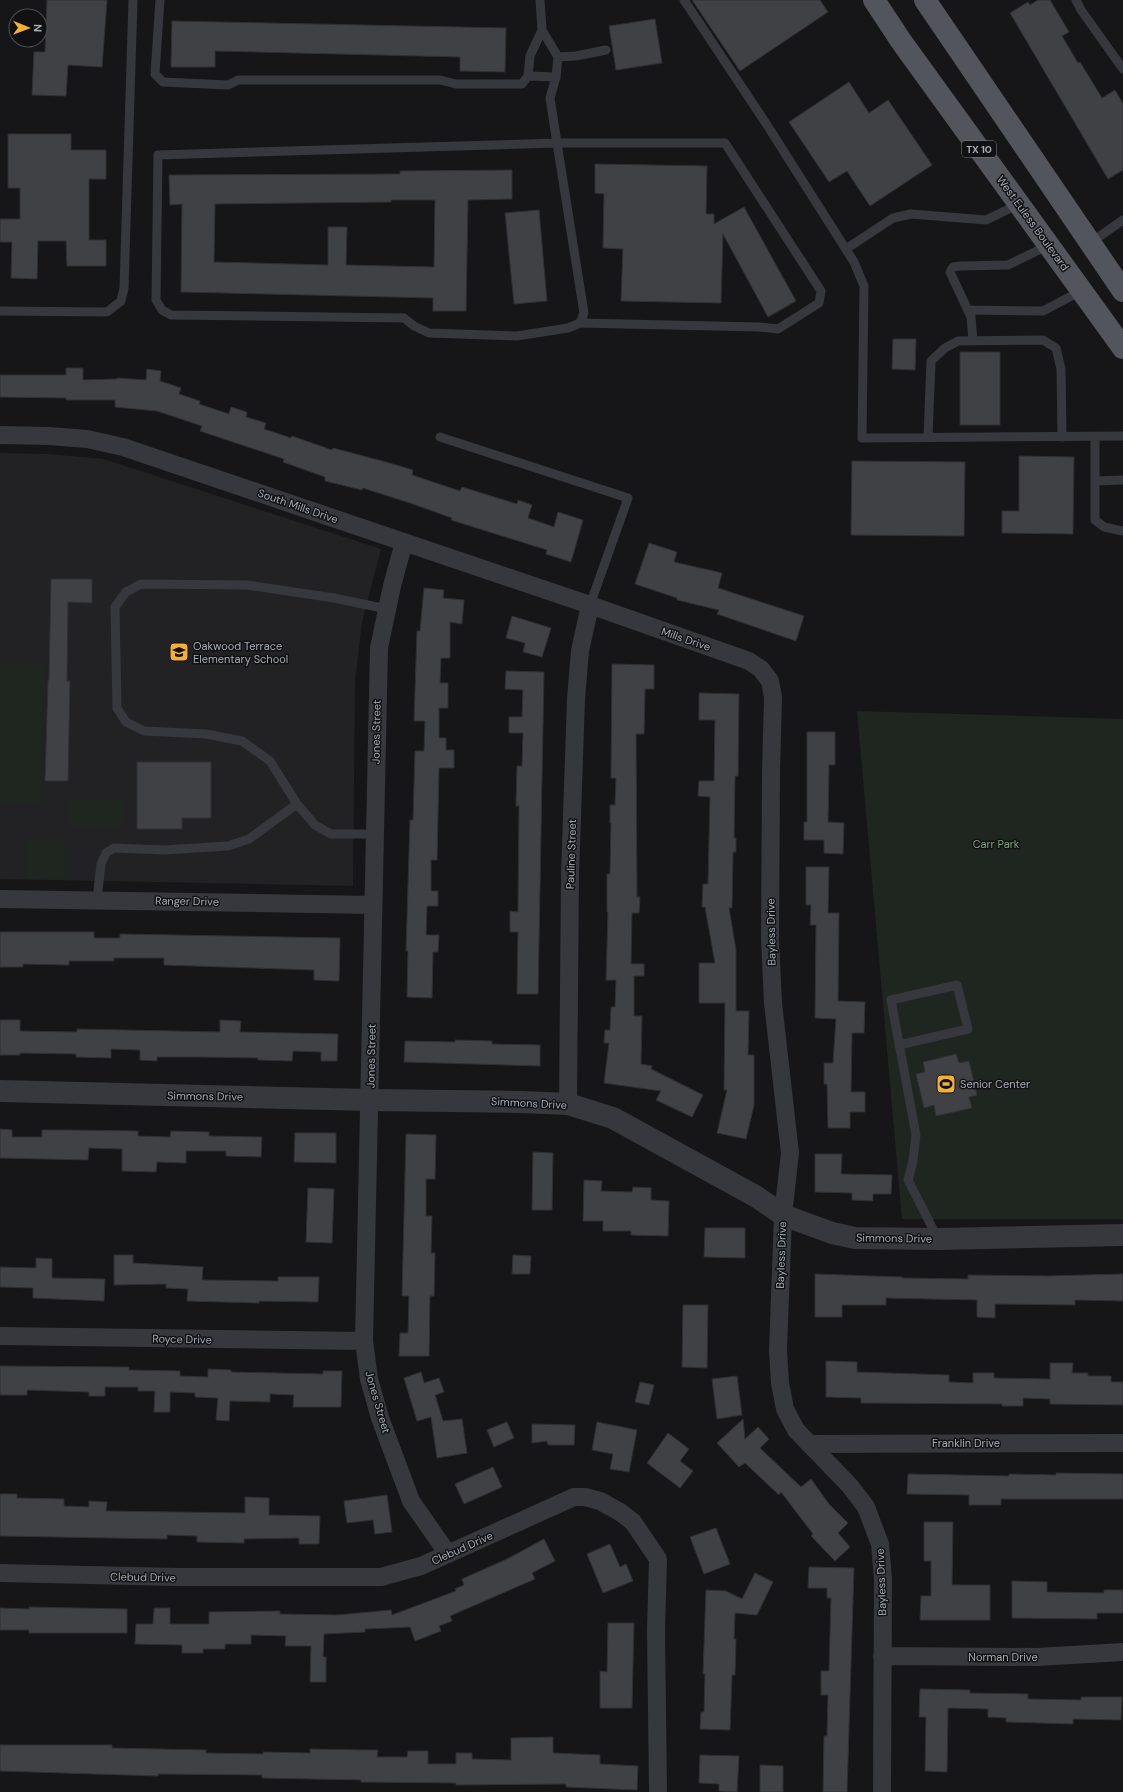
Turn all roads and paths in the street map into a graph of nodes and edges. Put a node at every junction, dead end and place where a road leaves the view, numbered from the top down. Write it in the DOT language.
graph roads {
  1 [pos="133,0"];
  2 [pos="160,0"];
  3 [pos="540,0"];
  4 [pos="684,0"];
  5 [pos="874,0"];
  6 [pos="925,0"];
  7 [pos="1076,0"];
  8 [pos="542,30"];
  9 [pos="606,50"];
  10 [pos="558,56"];
  11 [pos="1123,70"];
  12 [pos="528,76"];
  13 [pos="556,76"];
  14 [pos="557,142"];
  15 [pos="1019,204"];
  16 [pos="1123,220"];
  17 [pos="1090,243"];
  18 [pos="1049,245"];
  19 [pos="846,249"];
  20 [pos="1081,291"];
  21 [pos="1123,291"];
  22 [pos="968,310"];
  23 [pos="0,311"];
  24 [pos="580,323"];
  25 [pos="973,341"];
  26 [pos="1123,348"];
  27 [pos="0,435"];
  28 [pos="1123,436"];
  29 [pos="440,437"];
  30 [pos="1062,437"];
  31 [pos="1095,437"];
  32 [pos="928,438"];
  33 [pos="1123,480"];
  34 [pos="1095,481"];
  35 [pos="1123,530"];
  36 [pos="404,542"];
  37 [pos="590,605"];
  38 [pos="387,609"];
  39 [pos="772,686"];
  40 [pos="297,804"];
  41 [pos="374,834"];
  42 [pos="0,898"];
  43 [pos="97,899"];
  44 [pos="373,905"];
  45 [pos="899,1045"];
  46 [pos="0,1091"];
  47 [pos="370,1100"];
  48 [pos="568,1104"];
  49 [pos="783,1215"];
  50 [pos="1123,1235"];
  51 [pos="938,1239"];
  52 [pos="0,1336"];
  53 [pos="364,1341"];
  54 [pos="1123,1443"];
  55 [pos="809,1444"];
  56 [pos="448,1554"];
  57 [pos="0,1573"];
  58 [pos="1123,1652"];
  59 [pos="882,1656"];
  60 [pos="658,1792"];
  61 [pos="882,1792"];
  1 -- 23 [label="lane"];
  2 -- 12 [label="lane"];
  3 -- 8 [label="lane"];
  4 -- 19 [label="lane"];
  5 -- 15 [label="main road, West Euless Boulevard / TX 10"];
  6 -- 17 [label="main road"];
  7 -- 11 [label="lane"];
  8 -- 10 [label="lane"];
  8 -- 12 [label="lane"];
  9 -- 10 [label="lane"];
  10 -- 13 [label="lane"];
  12 -- 13 [label="lane"];
  13 -- 14 [label="lane"];
  14 -- 24 [label="lane"];
  14 -- 24 [label="lane"];
  14 -- 24 [label="lane"];
  15 -- 18 [label="main road, West Euless Boulevard / TX 10"];
  15 -- 19 [label="lane"];
  16 -- 17 [label="lane"];
  17 -- 21 [label="main road"];
  18 -- 20 [label="main road, West Euless Boulevard / TX 10"];
  18 -- 22 [label="lane"];
  19 -- 32 [label="lane"];
  20 -- 22 [label="lane"];
  20 -- 26 [label="main road, West Euless Boulevard / TX 10"];
  22 -- 25 [label="lane"];
  25 -- 30 [label="lane"];
  25 -- 32 [label="lane"];
  27 -- 36 [label="street, South Mills Drive"];
  28 -- 31 [label="lane"];
  29 -- 37 [label="lane"];
  30 -- 31 [label="lane"];
  30 -- 32 [label="lane"];
  31 -- 34 [label="lane"];
  33 -- 34 [label="lane"];
  34 -- 35 [label="lane"];
  36 -- 37 [label="street, South Mills Drive"];
  36 -- 38 [label="street, Jones Street"];
  37 -- 39 [label="street, Mills Drive"];
  37 -- 48 [label="street, Pauline Street"];
  38 -- 40 [label="lane"];
  38 -- 41 [label="street, Jones Street"];
  39 -- 49 [label="street, Bayless Drive"];
  40 -- 41 [label="lane"];
  40 -- 43 [label="lane"];
  41 -- 44 [label="street, Jones Street"];
  42 -- 43 [label="street, Ranger Drive"];
  43 -- 44 [label="street, Ranger Drive"];
  44 -- 47 [label="street, Jones Street"];
  45 -- 45 [label="lane"];
  45 -- 51 [label="lane"];
  46 -- 47 [label="street, Simmons Drive"];
  47 -- 48 [label="street, Simmons Drive"];
  47 -- 53 [label="street, Jones Street"];
  48 -- 49 [label="street, Simmons Drive"];
  49 -- 51 [label="street, Simmons Drive"];
  49 -- 55 [label="street, Bayless Drive"];
  50 -- 51 [label="street, Simmons Drive"];
  52 -- 53 [label="street, Royce Drive"];
  53 -- 56 [label="street, Jones Street"];
  54 -- 55 [label="street, Franklin Drive"];
  55 -- 59 [label="street, Bayless Drive"];
  56 -- 57 [label="street, Clebud Drive"];
  56 -- 60 [label="street, Clebud Drive"];
  58 -- 59 [label="street, Norman Drive"];
  59 -- 61 [label="street, Bayless Drive"];
}
